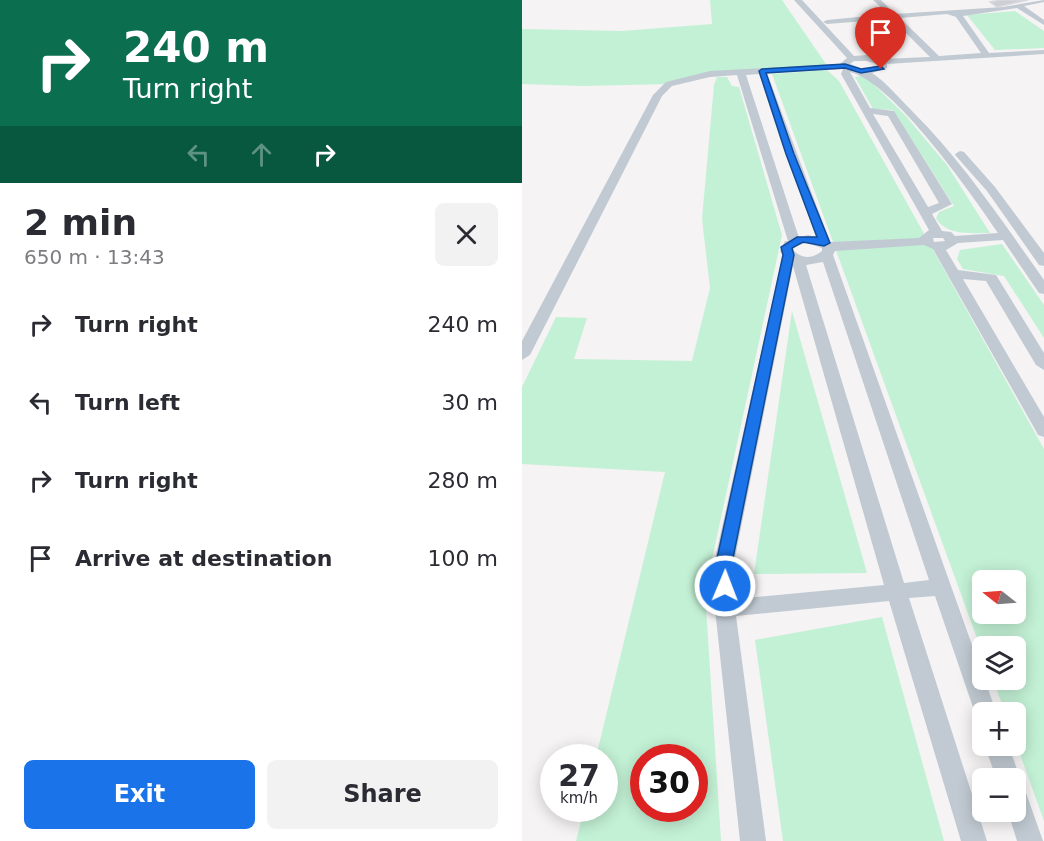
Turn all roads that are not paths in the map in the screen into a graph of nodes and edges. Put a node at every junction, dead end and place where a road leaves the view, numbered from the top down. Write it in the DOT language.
graph roads {
  1 [pos="798,0"];
  2 [pos="807,0"];
  3 [pos="877,0"];
  4 [pos="950,0"];
  5 [pos="1043,0"];
  6 [pos="1019,6"];
  7 [pos="957,13"];
  8 [pos="894,17"];
  9 [pos="827,22"];
  10 [pos="1044,22"];
  11 [pos="1044,52"];
  12 [pos="986,55"];
  13 [pos="937,59"];
  14 [pos="852,63"];
  15 [pos="881,65"];
  16 [pos="762,71"];
  17 [pos="861,71"];
  18 [pos="741,72"];
  19 [pos="867,111"];
  20 [pos="925,213"];
  21 [pos="1006,236"];
  22 [pos="933,240"];
  23 [pos="827,249"];
  24 [pos="794,252"];
  25 [pos="1044,262"];
  26 [pos="955,274"];
  27 [pos="1044,290"];
  28 [pos="522,355"];
  29 [pos="1044,365"];
  30 [pos="1044,431"];
  31 [pos="941,587"];
  32 [pos="896,591"];
  33 [pos="725,609"];
  34 [pos="981,702"];
  35 [pos="1024,822"];
  36 [pos="753,841"];
  37 [pos="974,841"];
  38 [pos="1030,841"];
  1 -- 14 [label="street"];
  2 -- 9 [label="street"];
  3 -- 8 [label="street"];
  4 -- 7 [label="street"];
  5 -- 6 [label="street"];
  6 -- 7 [label="street"];
  6 -- 10 [label="street"];
  7 -- 8 [label="street"];
  7 -- 12 [label="street"];
  8 -- 9 [label="street"];
  8 -- 13 [label="street"];
  9 -- 14 [label="street"];
  11 -- 12 [label="street"];
  12 -- 13 [label="street"];
  13 -- 15 [label="street"];
  14 -- 15 [label="street"];
  14 -- 16 [label="street"];
  14 -- 17 [label="street"];
  14 -- 19 [label="street"];
  15 -- 17 [label="street"];
  15 -- 25 [label="street"];
  16 -- 18 [label="street"];
  16 -- 23 [label="street"];
  17 -- 21 [label="street"];
  18 -- 24 [label="street"];
  18 -- 28 [label="street"];
  19 -- 20 [label="street"];
  19 -- 20 [label="street"];
  20 -- 22 [label="street"];
  21 -- 22 [label="street"];
  21 -- 27 [label="street"];
  22 -- 23 [label="street"];
  22 -- 26 [label="street"];
  23 -- 24 [label="street"];
  23 -- 24 [label="street"];
  23 -- 31 [label="street"];
  24 -- 32 [label="street"];
  24 -- 33 [label="street"];
  26 -- 29 [label="street"];
  26 -- 30 [label="street"];
  31 -- 32 [label="street"];
  31 -- 34 [label="street"];
  32 -- 33 [label="street"];
  32 -- 37 [label="street"];
  33 -- 36 [label="street"];
  35 -- 38 [label="street"];
}
